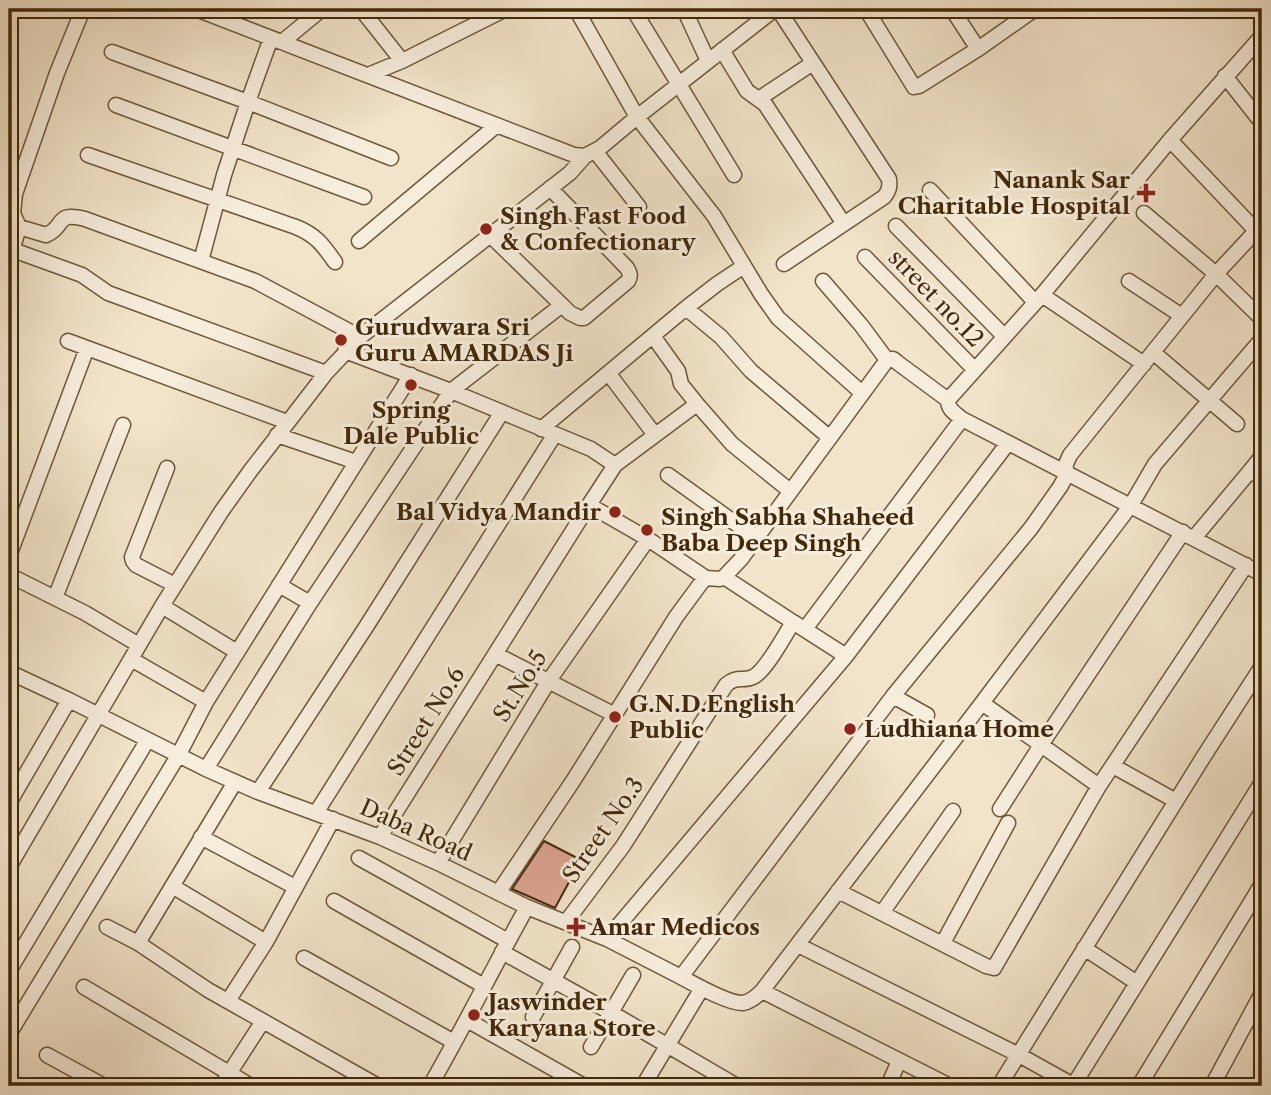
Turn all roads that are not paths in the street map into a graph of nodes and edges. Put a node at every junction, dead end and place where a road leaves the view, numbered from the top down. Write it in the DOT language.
graph roads {
  1 [pos="83,9"];
  2 [pos="197,9"];
  3 [pos="240,9"];
  4 [pos="322,9"];
  5 [pos="361,9"];
  6 [pos="506,9"];
  7 [pos="576,9"];
  8 [pos="633,9"];
  9 [pos="684,9"];
  10 [pos="776,9"];
  11 [pos="866,9"];
  12 [pos="951,9"];
  13 [pos="1026,11"];
  14 [pos="228,21"];
  15 [pos="1262,36"];
  16 [pos="277,40"];
  17 [pos="978,49"];
  18 [pos="722,50"];
  19 [pos="112,52"];
  20 [pos="402,61"];
  21 [pos="708,61"];
  22 [pos="813,63"];
  23 [pos="368,75"];
  24 [pos="1225,76"];
  25 [pos="678,85"];
  26 [pos="760,98"];
  27 [pos="248,102"];
  28 [pos="116,105"];
  29 [pos="637,117"];
  30 [pos="1262,122"];
  31 [pos="497,125"];
  32 [pos="1170,140"];
  33 [pos="234,149"];
  34 [pos="590,153"];
  35 [pos="88,155"];
  36 [pos="391,158"];
  37 [pos="734,175"];
  38 [pos="550,188"];
  39 [pos="930,190"];
  40 [pos="364,197"];
  41 [pos="218,200"];
  42 [pos="639,206"];
  43 [pos="1144,212"];
  44 [pos="844,224"];
  45 [pos="896,226"];
  46 [pos="19,227"];
  47 [pos="1259,234"];
  48 [pos="489,235"];
  49 [pos="359,241"];
  50 [pos="11,249"];
  51 [pos="865,257"];
  52 [pos="201,261"];
  53 [pos="335,262"];
  54 [pos="784,264"];
  55 [pos="744,266"];
  56 [pos="1216,274"];
  57 [pos="823,281"];
  58 [pos="1129,281"];
  59 [pos="1038,298"];
  60 [pos="562,305"];
  61 [pos="686,307"];
  62 [pos="1182,316"];
  63 [pos="1262,319"];
  64 [pos="653,335"];
  65 [pos="1004,336"];
  66 [pos="360,337"];
  67 [pos="1262,339"];
  68 [pos="68,341"];
  69 [pos="87,348"];
  70 [pos="345,351"];
  71 [pos="1149,359"];
  72 [pos="887,360"];
  73 [pos="975,370"];
  74 [pos="326,373"];
  75 [pos="609,374"];
  76 [pos="411,375"];
  77 [pos="451,391"];
  78 [pos="862,393"];
  79 [pos="948,400"];
  80 [pos="1209,400"];
  81 [pos="697,404"];
  82 [pos="502,412"];
  83 [pos="962,419"];
  84 [pos="287,422"];
  85 [pos="1237,424"];
  86 [pos="123,425"];
  87 [pos="548,432"];
  88 [pos="278,435"];
  89 [pos="655,435"];
  90 [pos="830,438"];
  91 [pos="1008,443"];
  92 [pos="1262,456"];
  93 [pos="356,462"];
  94 [pos="615,465"];
  95 [pos="167,468"];
  96 [pos="1065,471"];
  97 [pos="1256,474"];
  98 [pos="668,475"];
  99 [pos="790,491"];
  100 [pos="589,505"];
  101 [pos="1131,505"];
  102 [pos="1189,535"];
  103 [pos="756,538"];
  104 [pos="648,539"];
  105 [pos="9,556"];
  106 [pos="1246,565"];
  107 [pos="1262,573"];
  108 [pos="9,575"];
  109 [pos="724,577"];
  110 [pos="706,578"];
  111 [pos="175,585"];
  112 [pos="279,585"];
  113 [pos="55,598"];
  114 [pos="310,603"];
  115 [pos="162,606"];
  116 [pos="799,625"];
  117 [pos="139,645"];
  118 [pos="237,652"];
  119 [pos="495,654"];
  120 [pos="846,656"];
  121 [pos="131,659"];
  122 [pos="1262,666"];
  123 [pos="9,673"];
  124 [pos="548,681"];
  125 [pos="893,696"];
  126 [pos="69,700"];
  127 [pos="206,702"];
  128 [pos="982,703"];
  129 [pos="98,715"];
  130 [pos="615,715"];
  131 [pos="927,715"];
  132 [pos="147,741"];
  133 [pos="1041,745"];
  134 [pos="178,756"];
  135 [pos="1113,766"];
  136 [pos="206,769"];
  137 [pos="235,782"];
  138 [pos="1262,782"];
  139 [pos="1099,786"];
  140 [pos="258,792"];
  141 [pos="1176,801"];
  142 [pos="9,803"];
  143 [pos="1000,809"];
  144 [pos="953,811"];
  145 [pos="316,813"];
  146 [pos="333,819"];
  147 [pos="1009,823"];
  148 [pos="201,837"];
  149 [pos="380,837"];
  150 [pos="359,858"];
  151 [pos="10,863"];
  152 [pos="438,863"];
  153 [pos="1262,884"];
  154 [pos="172,886"];
  155 [pos="295,887"];
  156 [pos="838,891"];
  157 [pos="498,893"];
  158 [pos="334,901"];
  159 [pos="527,908"];
  160 [pos="882,913"];
  161 [pos="566,922"];
  162 [pos="107,927"];
  163 [pos="607,939"];
  164 [pos="266,942"];
  165 [pos="138,943"];
  166 [pos="943,943"];
  167 [pos="798,945"];
  168 [pos="505,947"];
  169 [pos="572,947"];
  170 [pos="1084,948"];
  171 [pos="304,957"];
  172 [pos="9,971"];
  173 [pos="632,975"];
  174 [pos="681,976"];
  175 [pos="553,982"];
  176 [pos="1137,983"];
  177 [pos="84,986"];
  178 [pos="484,986"];
  179 [pos="702,988"];
  180 [pos="762,991"];
  181 [pos="1262,993"];
  182 [pos="228,1001"];
  183 [pos="610,1012"];
  184 [pos="533,1017"];
  185 [pos="467,1020"];
  186 [pos="263,1021"];
  187 [pos="9,1034"];
  188 [pos="454,1042"];
  189 [pos="668,1046"];
  190 [pos="591,1047"];
  191 [pos="47,1055"];
  192 [pos="1019,1055"];
  193 [pos="899,1061"];
  194 [pos="225,1080"];
  195 [pos="104,1086"];
  196 [pos="251,1086"];
  197 [pos="378,1086"];
  198 [pos="432,1086"];
  199 [pos="584,1086"];
  200 [pos="643,1086"];
  201 [pos="737,1086"];
  202 [pos="888,1086"];
  203 [pos="950,1086"];
  204 [pos="999,1086"];
  205 [pos="1073,1086"];
  206 [pos="1139,1086"];
  207 [pos="1212,1086"];
  1 -- 46 [label="street"];
  2 -- 14 [label="street"];
  3 -- 14 [label="street"];
  4 -- 16 [label="street"];
  5 -- 20 [label="street"];
  6 -- 20 [label="street"];
  7 -- 29 [label="street"];
  8 -- 25 [label="street"];
  9 -- 21 [label="street"];
  10 -- 18 [label="street"];
  10 -- 22 [label="street"];
  11 -- 17 [label="street"];
  12 -- 17 [label="street"];
  13 -- 17 [label="street"];
  14 -- 16 [label="street"];
  15 -- 24 [label="street"];
  16 -- 23 [label="street"];
  16 -- 27 [label="street"];
  18 -- 21 [label="street"];
  18 -- 26 [label="street"];
  19 -- 27 [label="street"];
  20 -- 23 [label="street"];
  21 -- 25 [label="street"];
  22 -- 26 [label="street"];
  22 -- 44 [label="street"];
  23 -- 31 [label="street"];
  24 -- 30 [label="street"];
  24 -- 32 [label="street"];
  25 -- 29 [label="street"];
  25 -- 37 [label="street"];
  26 -- 44 [label="street"];
  27 -- 33 [label="street"];
  27 -- 36 [label="street"];
  28 -- 33 [label="street"];
  29 -- 34 [label="street"];
  29 -- 55 [label="street"];
  31 -- 34 [label="street"];
  31 -- 49 [label="street"];
  32 -- 47 [label="street"];
  32 -- 59 [label="street"];
  33 -- 40 [label="street"];
  33 -- 41 [label="street"];
  34 -- 38 [label="street"];
  34 -- 42 [label="street"];
  35 -- 41 [label="street"];
  38 -- 48 [label="street"];
  38 -- 60 [label="street"];
  39 -- 59 [label="street"];
  41 -- 52 [label="street"];
  41 -- 53 [label="street"];
  43 -- 56 [label="street"];
  44 -- 54 [label="street"];
  45 -- 65 [label="street"];
  46 -- 50 [label="street"];
  46 -- 52 [label="street"];
  47 -- 56 [label="street"];
  48 -- 60 [label="street"];
  48 -- 66 [label="street"];
  50 -- 74 [label="street"];
  51 -- 73 [label="street, street no.12"];
  52 -- 66 [label="street"];
  55 -- 61 [label="street"];
  55 -- 78 [label="street"];
  56 -- 62 [label="street"];
  56 -- 63 [label="street"];
  57 -- 72 [label="street"];
  58 -- 62 [label="street"];
  59 -- 65 [label="street"];
  59 -- 71 [label="street"];
  60 -- 77 [label="street"];
  61 -- 64 [label="street"];
  61 -- 90 [label="street"];
  62 -- 71 [label="street"];
  64 -- 75 [label="street"];
  64 -- 81 [label="street"];
  65 -- 73 [label="street"];
  66 -- 70 [label="street"];
  67 -- 80 [label="street"];
  68 -- 69 [label="street"];
  69 -- 84 [label="street"];
  69 -- 105 [label="street"];
  70 -- 74 [label="street"];
  70 -- 76 [label="street"];
  71 -- 80 [label="street"];
  71 -- 96 [label="street"];
  72 -- 78 [label="street"];
  72 -- 79 [label="street"];
  73 -- 79 [label="street"];
  74 -- 84 [label="street"];
  75 -- 87 [label="street"];
  75 -- 89 [label="street"];
  76 -- 77 [label="street"];
  76 -- 93 [label="street"];
  77 -- 82 [label="street"];
  77 -- 114 [label="street"];
  78 -- 90 [label="street"];
  79 -- 83 [label="street"];
  80 -- 85 [label="street"];
  80 -- 101 [label="street"];
  81 -- 89 [label="street"];
  81 -- 99 [label="street"];
  82 -- 87 [label="street"];
  82 -- 140 [label="street"];
  83 -- 91 [label="street"];
  83 -- 116 [label="street, Street No.3"];
  84 -- 88 [label="street"];
  86 -- 113 [label="street"];
  87 -- 94 [label="street"];
  87 -- 145 [label="street"];
  88 -- 93 [label="street"];
  88 -- 111 [label="street"];
  89 -- 94 [label="street"];
  90 -- 99 [label="street"];
  91 -- 96 [label="street"];
  91 -- 120 [label="street"];
  92 -- 97 [label="street"];
  93 -- 112 [label="street"];
  94 -- 100 [label="street, Street No.6"];
  95 -- 111 [label="street"];
  96 -- 101 [label="street"];
  96 -- 125 [label="street"];
  97 -- 102 [label="street"];
  98 -- 103 [label="street"];
  99 -- 103 [label="street"];
  100 -- 104 [label="street"];
  100 -- 119 [label="street, Street No.6"];
  101 -- 102 [label="street"];
  101 -- 128 [label="street"];
  102 -- 106 [label="street"];
  102 -- 133 [label="street"];
  103 -- 109 [label="street"];
  104 -- 110 [label="street"];
  104 -- 124 [label="street, St.No.5"];
  106 -- 107 [label="street"];
  106 -- 135 [label="street"];
  108 -- 113 [label="street"];
  109 -- 110 [label="street"];
  109 -- 116 [label="street"];
  110 -- 130 [label="street"];
  111 -- 115 [label="street"];
  112 -- 114 [label="street"];
  112 -- 118 [label="street"];
  113 -- 117 [label="street"];
  114 -- 136 [label="street"];
  115 -- 117 [label="street"];
  115 -- 118 [label="street"];
  116 -- 120 [label="street"];
  116 -- 161 [label="street, Street No.3"];
  117 -- 121 [label="street"];
  118 -- 127 [label="street"];
  119 -- 124 [label="street"];
  119 -- 149 [label="street, Street No.6"];
  120 -- 163 [label="street"];
  121 -- 127 [label="street"];
  121 -- 129 [label="street"];
  122 -- 141 [label="street"];
  123 -- 126 [label="street, Daba Road"];
  124 -- 130 [label="street"];
  124 -- 152 [label="street, St.No.5"];
  125 -- 131 [label="street"];
  125 -- 174 [label="street"];
  126 -- 129 [label="street, Daba Road"];
  126 -- 142 [label="street"];
  127 -- 134 [label="street"];
  128 -- 133 [label="street"];
  128 -- 156 [label="street"];
  129 -- 132 [label="street, Daba Road"];
  129 -- 151 [label="street"];
  130 -- 157 [label="street"];
  132 -- 134 [label="street, Daba Road"];
  132 -- 172 [label="street"];
  133 -- 139 [label="street"];
  133 -- 143 [label="street"];
  134 -- 136 [label="street, Daba Road"];
  134 -- 187 [label="street"];
  135 -- 139 [label="street"];
  135 -- 141 [label="street"];
  136 -- 137 [label="street, Daba Road"];
  137 -- 140 [label="street, Daba Road"];
  137 -- 148 [label="street"];
  138 -- 176 [label="street"];
  139 -- 166 [label="street"];
  140 -- 145 [label="street, Daba Road"];
  141 -- 170 [label="street"];
  144 -- 160 [label="street"];
  145 -- 146 [label="street, Daba Road"];
  146 -- 149 [label="street, Daba Road"];
  146 -- 155 [label="street"];
  147 -- 166 [label="street"];
  148 -- 154 [label="street"];
  148 -- 155 [label="street"];
  149 -- 152 [label="street, Daba Road"];
  150 -- 168 [label="street"];
  152 -- 157 [label="street, Daba Road"];
  153 -- 206 [label="street"];
  154 -- 164 [label="street"];
  154 -- 165 [label="street"];
  155 -- 164 [label="street"];
  156 -- 160 [label="street"];
  156 -- 167 [label="street"];
  157 -- 159 [label="street, Daba Road"];
  158 -- 178 [label="street"];
  159 -- 161 [label="street, Daba Road"];
  159 -- 168 [label="street"];
  160 -- 166 [label="street"];
  161 -- 163 [label="street, Daba Road"];
  162 -- 165 [label="street"];
  163 -- 174 [label="street, Daba Road"];
  164 -- 182 [label="street"];
  165 -- 182 [label="street"];
  167 -- 180 [label="street"];
  167 -- 192 [label="street"];
  168 -- 175 [label="street"];
  168 -- 178 [label="street"];
  169 -- 175 [label="street"];
  170 -- 176 [label="street"];
  170 -- 192 [label="street"];
  171 -- 188 [label="street"];
  173 -- 183 [label="street"];
  174 -- 179 [label="street, Daba Road"];
  175 -- 183 [label="street"];
  175 -- 184 [label="street"];
  176 -- 205 [label="street"];
  177 -- 194 [label="street"];
  178 -- 185 [label="street"];
  179 -- 180 [label="street, Daba Road"];
  179 -- 189 [label="street"];
  180 -- 193 [label="street"];
  181 -- 207 [label="street"];
  182 -- 186 [label="street"];
  183 -- 189 [label="street"];
  183 -- 190 [label="street"];
  185 -- 188 [label="street"];
  185 -- 199 [label="street"];
  186 -- 194 [label="street"];
  186 -- 197 [label="street"];
  188 -- 198 [label="street"];
  189 -- 200 [label="street"];
  189 -- 201 [label="street"];
  191 -- 195 [label="street"];
  192 -- 204 [label="street"];
  192 -- 205 [label="street"];
  193 -- 202 [label="street"];
  193 -- 203 [label="street"];
  194 -- 196 [label="street"];
}
